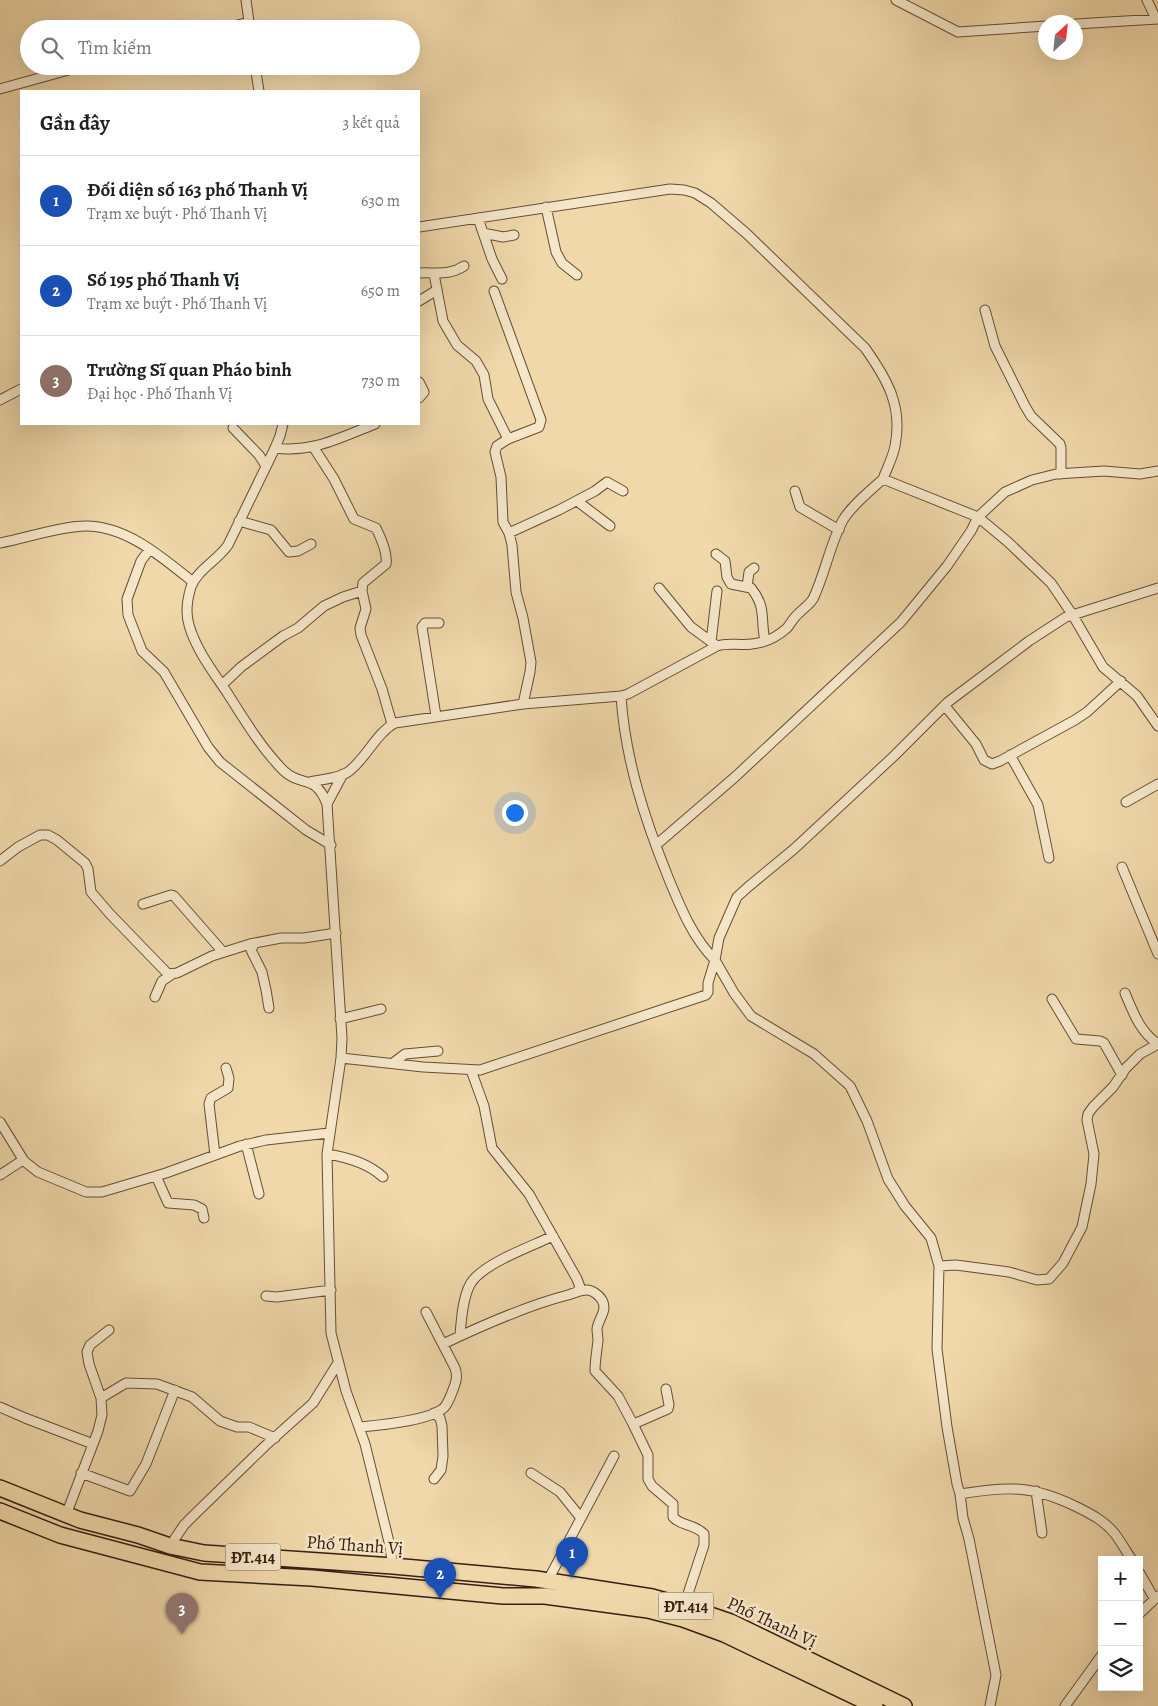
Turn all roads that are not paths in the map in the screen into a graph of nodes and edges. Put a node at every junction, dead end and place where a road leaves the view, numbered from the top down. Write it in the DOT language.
graph roads {
  1 [pos="246,0"];
  2 [pos="896,0"];
  3 [pos="1147,0"];
  4 [pos="1157,19"];
  5 [pos="248,20"];
  6 [pos="1083,24"];
  7 [pos="1038,27"];
  8 [pos="50,75"];
  9 [pos="256,75"];
  10 [pos="0,89"];
  11 [pos="258,90"];
  12 [pos="546,208"];
  13 [pos="478,218"];
  14 [pos="420,226"];
  15 [pos="483,233"];
  16 [pos="514,235"];
  17 [pos="464,266"];
  18 [pos="420,273"];
  19 [pos="434,274"];
  20 [pos="577,275"];
  21 [pos="502,279"];
  22 [pos="438,290"];
  23 [pos="494,291"];
  24 [pos="420,300"];
  25 [pos="985,310"];
  26 [pos="420,384"];
  27 [pos="20,390"];
  28 [pos="420,397"];
  29 [pos="0,400"];
  30 [pos="283,425"];
  31 [pos="372,425"];
  32 [pos="233,428"];
  33 [pos="508,439"];
  34 [pos="275,448"];
  35 [pos="314,448"];
  36 [pos="266,466"];
  37 [pos="1062,468"];
  38 [pos="1158,471"];
  39 [pos="883,479"];
  40 [pos="623,491"];
  41 [pos="796,491"];
  42 [pos="577,500"];
  43 [pos="978,517"];
  44 [pos="239,521"];
  45 [pos="610,526"];
  46 [pos="839,530"];
  47 [pos="509,533"];
  48 [pos="0,543"];
  49 [pos="311,544"];
  50 [pos="149,550"];
  51 [pos="716,554"];
  52 [pos="754,568"];
  53 [pos="193,582"];
  54 [pos="747,587"];
  55 [pos="659,588"];
  56 [pos="1158,588"];
  57 [pos="362,591"];
  58 [pos="717,591"];
  59 [pos="1072,614"];
  60 [pos="438,623"];
  61 [pos="765,641"];
  62 [pos="714,644"];
  63 [pos="1121,681"];
  64 [pos="222,685"];
  65 [pos="621,696"];
  66 [pos="523,704"];
  67 [pos="944,706"];
  68 [pos="436,716"];
  69 [pos="392,724"];
  70 [pos="1158,726"];
  71 [pos="1010,756"];
  72 [pos="343,774"];
  73 [pos="310,782"];
  74 [pos="1158,784"];
  75 [pos="1126,802"];
  76 [pos="327,804"];
  77 [pos="331,845"];
  78 [pos="656,845"];
  79 [pos="1049,858"];
  80 [pos="0,861"];
  81 [pos="1122,867"];
  82 [pos="143,904"];
  83 [pos="336,933"];
  84 [pos="255,943"];
  85 [pos="223,952"];
  86 [pos="1158,954"];
  87 [pos="715,960"];
  88 [pos="171,975"];
  89 [pos="1125,993"];
  90 [pos="155,997"];
  91 [pos="1052,999"];
  92 [pos="269,1008"];
  93 [pos="381,1009"];
  94 [pos="340,1019"];
  95 [pos="1158,1044"];
  96 [pos="438,1051"];
  97 [pos="340,1058"];
  98 [pos="393,1063"];
  99 [pos="226,1068"];
  100 [pos="471,1070"];
  101 [pos="1122,1075"];
  102 [pos="0,1122"];
  103 [pos="329,1133"];
  104 [pos="246,1144"];
  105 [pos="327,1154"];
  106 [pos="215,1155"];
  107 [pos="23,1160"];
  108 [pos="0,1174"];
  109 [pos="156,1176"];
  110 [pos="383,1177"];
  111 [pos="259,1194"];
  112 [pos="204,1218"];
  113 [pos="553,1236"];
  114 [pos="940,1266"];
  115 [pos="330,1290"];
  116 [pos="577,1292"];
  117 [pos="266,1296"];
  118 [pos="426,1312"];
  119 [pos="109,1330"];
  120 [pos="460,1336"];
  121 [pos="443,1344"];
  122 [pos="338,1363"];
  123 [pos="666,1389"];
  124 [pos="176,1390"];
  125 [pos="102,1398"];
  126 [pos="0,1407"];
  127 [pos="434,1413"];
  128 [pos="632,1422"];
  129 [pos="360,1427"];
  130 [pos="275,1438"];
  131 [pos="93,1444"];
  132 [pos="614,1456"];
  133 [pos="81,1473"];
  134 [pos="531,1473"];
  135 [pos="434,1479"];
  136 [pos="0,1488"];
  137 [pos="1036,1491"];
  138 [pos="960,1494"];
  139 [pos="0,1511"];
  140 [pos="66,1515"];
  141 [pos="581,1518"];
  142 [pos="1042,1533"];
  143 [pos="170,1546"];
  144 [pos="1129,1556"];
  145 [pos="393,1566"];
  146 [pos="1143,1578"];
  147 [pos="547,1582"];
  148 [pos="1156,1597"];
  149 [pos="684,1606"];
  150 [pos="1143,1610"];
  151 [pos="1098,1661"];
  152 [pos="872,1704"];
  153 [pos="904,1706"];
  154 [pos="990,1706"];
  155 [pos="1065,1706"];
  1 -- 5 [label="street"];
  2 -- 7 [label="street"];
  3 -- 4 [label="street"];
  4 -- 6 [label="street"];
  8 -- 10 [label="street"];
  9 -- 11 [label="street"];
  12 -- 13 [label="street"];
  12 -- 20 [label="street"];
  12 -- 39 [label="street"];
  13 -- 14 [label="street"];
  13 -- 15 [label="street"];
  15 -- 16 [label="street"];
  15 -- 21 [label="street"];
  17 -- 19 [label="street"];
  18 -- 19 [label="street"];
  19 -- 22 [label="street"];
  22 -- 24 [label="street"];
  22 -- 33 [label="street"];
  23 -- 33 [label="street"];
  25 -- 37 [label="street"];
  26 -- 28 [label="street"];
  27 -- 29 [label="street"];
  30 -- 34 [label="street"];
  31 -- 35 [label="street"];
  32 -- 36 [label="street"];
  33 -- 47 [label="street"];
  34 -- 35 [label="street"];
  34 -- 36 [label="street"];
  35 -- 57 [label="street"];
  36 -- 44 [label="street"];
  37 -- 38 [label="street"];
  37 -- 43 [label="street"];
  39 -- 43 [label="street"];
  39 -- 46 [label="street"];
  40 -- 42 [label="street"];
  41 -- 46 [label="street"];
  42 -- 45 [label="street"];
  42 -- 47 [label="street"];
  43 -- 59 [label="street"];
  43 -- 78 [label="street"];
  44 -- 49 [label="street"];
  44 -- 53 [label="street"];
  46 -- 61 [label="street"];
  47 -- 66 [label="street"];
  48 -- 50 [label="street"];
  50 -- 53 [label="street"];
  50 -- 77 [label="street"];
  51 -- 54 [label="street"];
  52 -- 54 [label="street"];
  53 -- 64 [label="street"];
  54 -- 61 [label="street"];
  55 -- 62 [label="street"];
  56 -- 59 [label="street"];
  57 -- 64 [label="street"];
  57 -- 69 [label="street"];
  58 -- 62 [label="street"];
  59 -- 63 [label="street"];
  59 -- 67 [label="street"];
  60 -- 68 [label="street"];
  61 -- 62 [label="street"];
  62 -- 65 [label="street"];
  63 -- 70 [label="street"];
  63 -- 71 [label="street"];
  64 -- 73 [label="street"];
  65 -- 66 [label="street"];
  65 -- 78 [label="street"];
  66 -- 68 [label="street"];
  67 -- 71 [label="street"];
  67 -- 87 [label="street"];
  68 -- 69 [label="street"];
  69 -- 72 [label="street"];
  71 -- 79 [label="street"];
  72 -- 73 [label="street"];
  72 -- 76 [label="street"];
  73 -- 76 [label="street"];
  74 -- 75 [label="street"];
  76 -- 77 [label="street"];
  77 -- 83 [label="street"];
  78 -- 87 [label="street"];
  80 -- 88 [label="street"];
  81 -- 86 [label="street"];
  82 -- 85 [label="street"];
  83 -- 84 [label="street"];
  83 -- 94 [label="street"];
  84 -- 85 [label="street"];
  84 -- 92 [label="street"];
  85 -- 88 [label="street"];
  87 -- 100 [label="street"];
  87 -- 114 [label="street"];
  88 -- 90 [label="street"];
  89 -- 95 [label="street"];
  91 -- 101 [label="street"];
  93 -- 94 [label="street"];
  94 -- 97 [label="street"];
  95 -- 101 [label="street"];
  96 -- 98 [label="street"];
  97 -- 98 [label="street"];
  97 -- 103 [label="street"];
  98 -- 100 [label="street"];
  99 -- 106 [label="street"];
  100 -- 113 [label="street"];
  101 -- 114 [label="street"];
  102 -- 107 [label="street"];
  103 -- 104 [label="street"];
  103 -- 105 [label="street"];
  104 -- 106 [label="street"];
  104 -- 111 [label="street"];
  105 -- 110 [label="street"];
  105 -- 115 [label="street"];
  106 -- 109 [label="street"];
  107 -- 108 [label="street"];
  107 -- 109 [label="street"];
  109 -- 112 [label="street"];
  113 -- 116 [label="street"];
  113 -- 120 [label="street"];
  114 -- 138 [label="street"];
  115 -- 117 [label="street"];
  115 -- 122 [label="street"];
  116 -- 120 [label="street"];
  116 -- 128 [label="street"];
  118 -- 121 [label="street"];
  119 -- 125 [label="street"];
  120 -- 121 [label="street"];
  121 -- 127 [label="street"];
  122 -- 129 [label="street"];
  122 -- 130 [label="street"];
  123 -- 128 [label="street"];
  124 -- 125 [label="street"];
  124 -- 130 [label="street"];
  124 -- 133 [label="street"];
  125 -- 131 [label="street"];
  126 -- 131 [label="street"];
  127 -- 129 [label="street"];
  127 -- 135 [label="street"];
  128 -- 149 [label="street"];
  129 -- 145 [label="street"];
  130 -- 143 [label="street"];
  131 -- 133 [label="street"];
  132 -- 141 [label="street"];
  133 -- 140 [label="street"];
  134 -- 141 [label="street"];
  136 -- 140 [label="main road, Phố Thanh Vị / ĐT.414"];
  137 -- 138 [label="street"];
  137 -- 142 [label="street"];
  137 -- 144 [label="street"];
  138 -- 154 [label="street"];
  139 -- 152 [label="main road, Phố Thanh Vị"];
  140 -- 143 [label="main road, Phố Thanh Vị / ĐT.414"];
  141 -- 147 [label="street"];
  143 -- 145 [label="main road, Phố Thanh Vị / ĐT.414"];
  145 -- 147 [label="main road, Phố Thanh Vị / ĐT.414"];
  146 -- 148 [label="street"];
  147 -- 149 [label="main road, Phố Thanh Vị / ĐT.414"];
  148 -- 150 [label="street"];
  149 -- 153 [label="main road, Phố Thanh Vị / ĐT.414"];
  151 -- 155 [label="street"];
}
